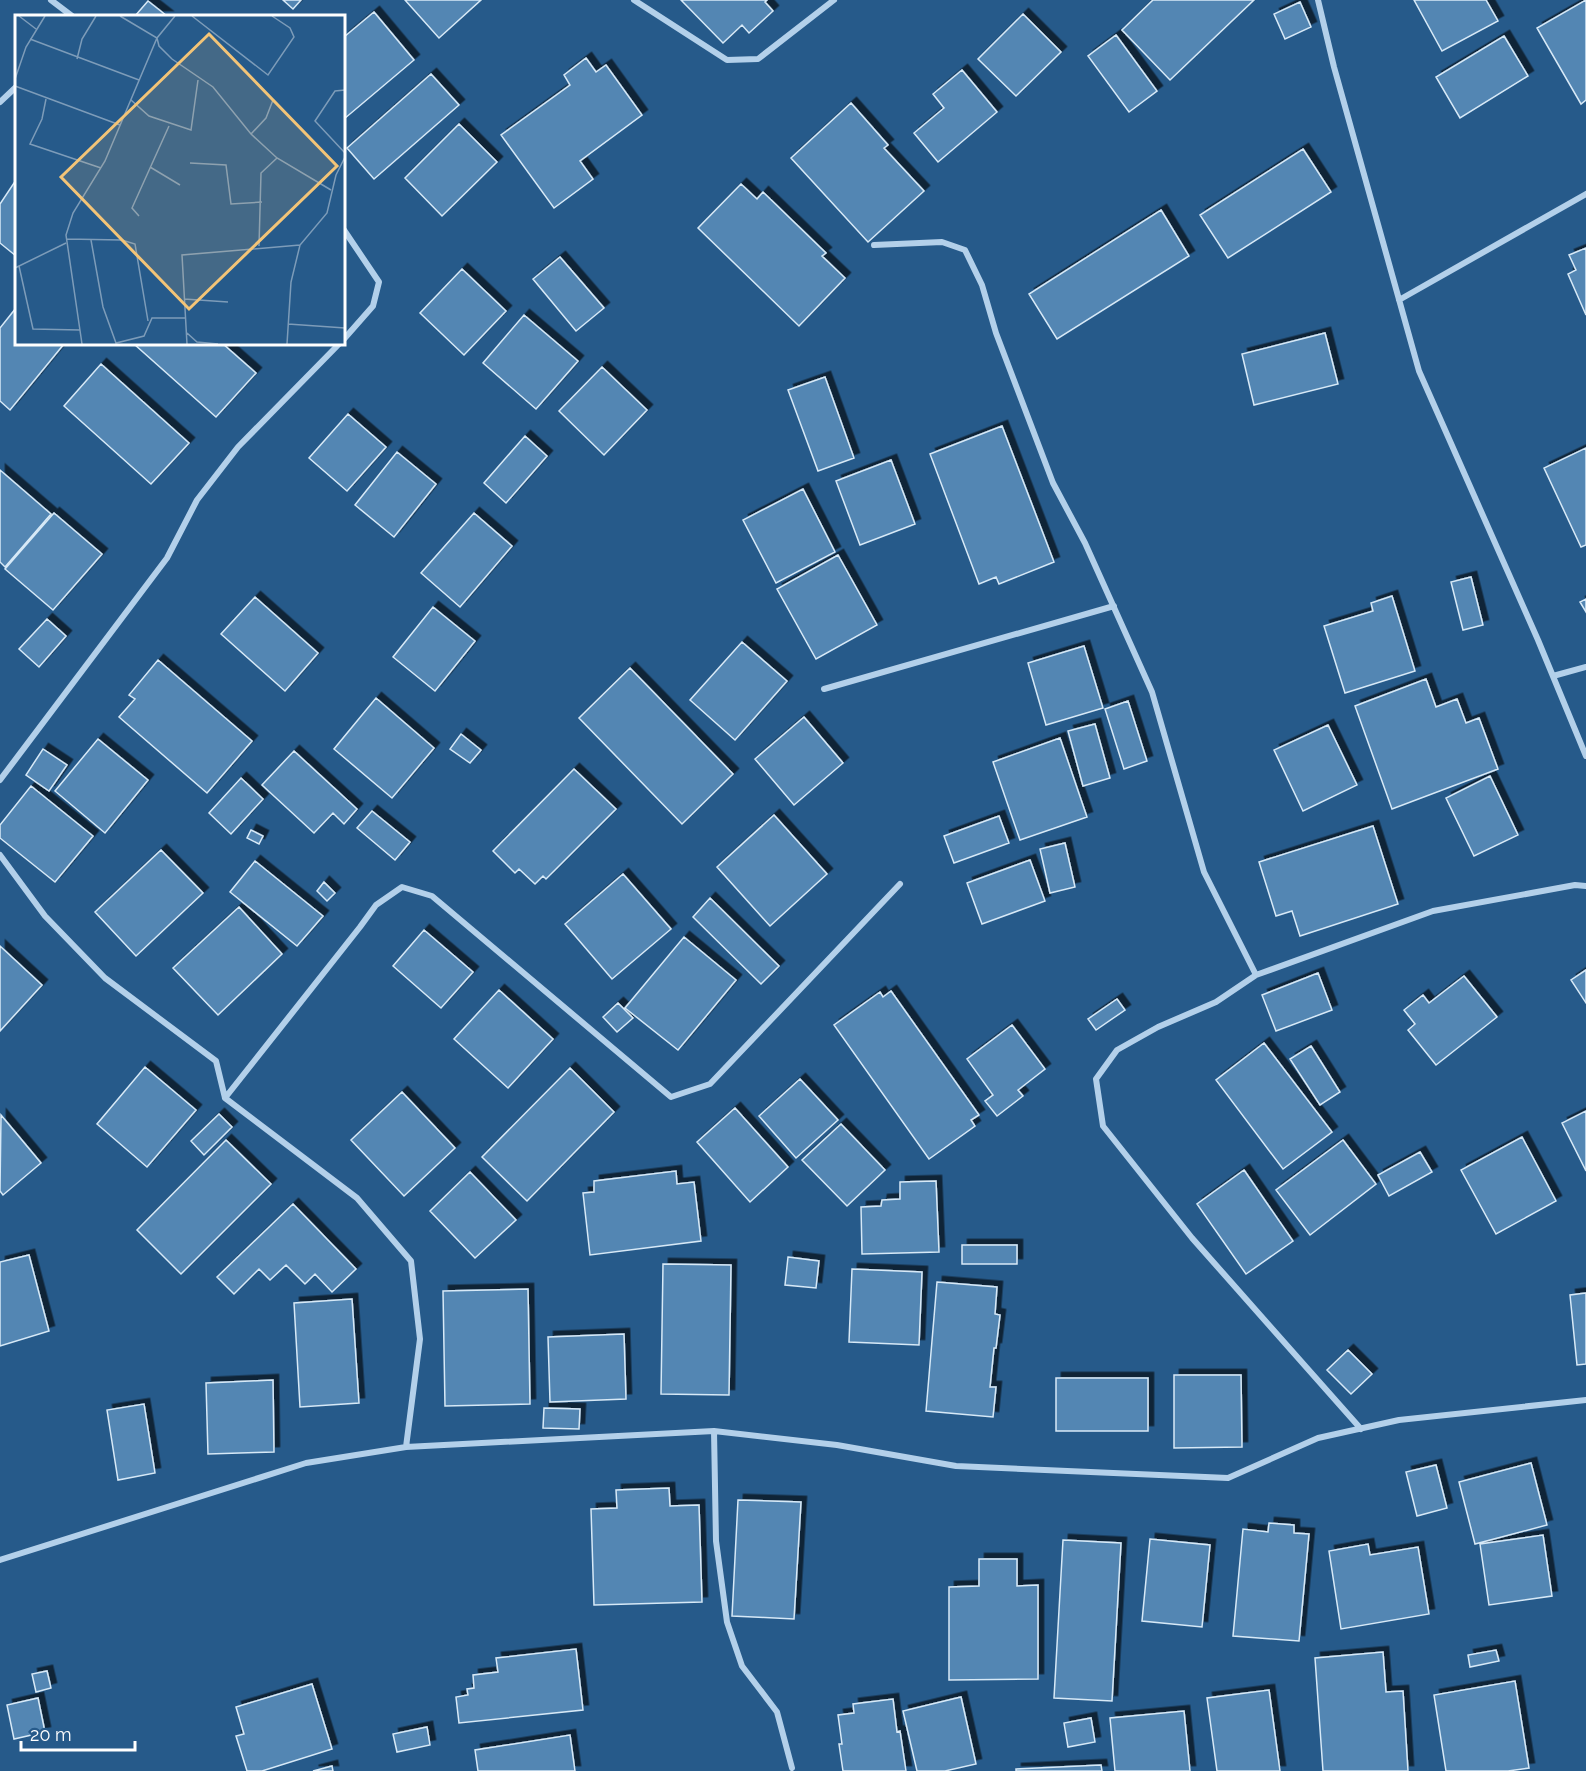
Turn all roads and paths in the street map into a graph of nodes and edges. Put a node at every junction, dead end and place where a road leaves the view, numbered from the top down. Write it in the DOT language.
graph roads {
  1 [pos="51,0"];
  2 [pos="634,0"];
  3 [pos="834,0"];
  4 [pos="1318,0"];
  5 [pos="71,15"];
  6 [pos="15,88"];
  7 [pos="0,102"];
  8 [pos="1586,194"];
  9 [pos="345,231"];
  10 [pos="874,245"];
  11 [pos="1399,300"];
  12 [pos="345,338"];
  13 [pos="338,345"];
  14 [pos="1113,606"];
  15 [pos="1586,667"];
  16 [pos="1552,676"];
  17 [pos="824,689"];
  18 [pos="1586,756"];
  19 [pos="0,780"];
  20 [pos="0,855"];
  21 [pos="900,884"];
  22 [pos="1586,886"];
  23 [pos="1256,975"];
  24 [pos="225,1098"];
  25 [pos="1586,1400"];
  26 [pos="1361,1429"];
  27 [pos="714,1431"];
  28 [pos="406,1448"];
  29 [pos="0,1560"];
  30 [pos="792,1768"];
  1 -- 5 [label="street"];
  2 -- 3 [label="street"];
  4 -- 11 [label="street"];
  6 -- 7 [label="street"];
  8 -- 11 [label="street"];
  9 -- 12 [label="street"];
  10 -- 14 [label="street"];
  11 -- 16 [label="street"];
  13 -- 19 [label="street"];
  14 -- 17 [label="street"];
  14 -- 23 [label="street"];
  15 -- 16 [label="street"];
  16 -- 18 [label="street"];
  20 -- 24 [label="street"];
  21 -- 24 [label="street"];
  22 -- 23 [label="street"];
  23 -- 26 [label="street"];
  24 -- 28 [label="street"];
  25 -- 26 [label="street"];
  26 -- 27 [label="street"];
  27 -- 28 [label="street"];
  27 -- 30 [label="street"];
  28 -- 29 [label="street"];
}
